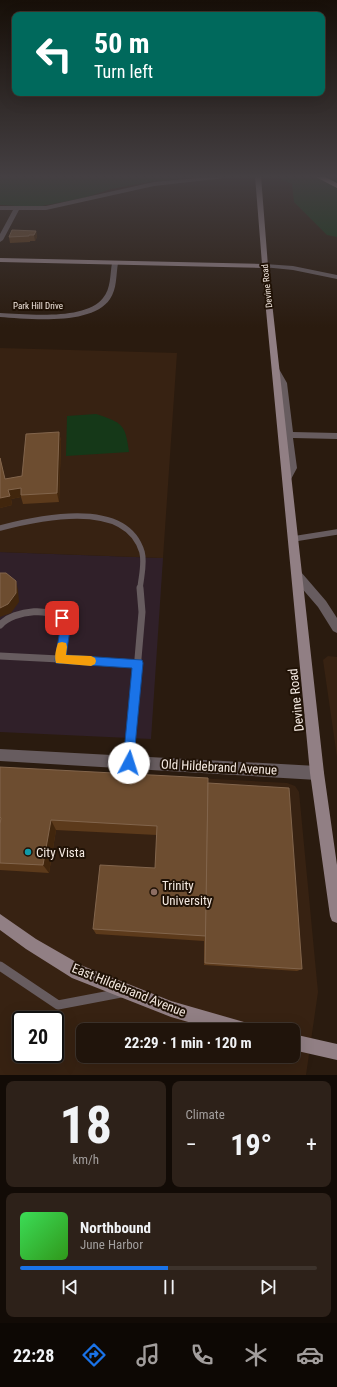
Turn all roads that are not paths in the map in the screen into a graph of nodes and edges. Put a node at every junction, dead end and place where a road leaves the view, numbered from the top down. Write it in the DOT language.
graph roads {
  1 [pos="7,226"];
  2 [pos="262,226"];
  3 [pos="0,240"];
  4 [pos="0,260"];
  5 [pos="115,263"];
  6 [pos="265,266"];
  7 [pos="337,277"];
  8 [pos="0,315"];
  9 [pos="276,371"];
  10 [pos="289,435"];
  11 [pos="337,436"];
  12 [pos="287,479"];
  13 [pos="0,528"];
  14 [pos="337,532"];
  15 [pos="293,539"];
  16 [pos="297,574"];
  17 [pos="0,624"];
  18 [pos="337,628"];
  19 [pos="0,656"];
  20 [pos="60,660"];
  21 [pos="138,663"];
  22 [pos="0,755"];
  23 [pos="129,763"];
  24 [pos="317,773"];
  25 [pos="336,890"];
  26 [pos="337,916"];
  27 [pos="0,921"];
  28 [pos="0,966"];
  29 [pos="128,992"];
  30 [pos="220,1023"];
  31 [pos="300,1044"];
  32 [pos="337,1052"];
  1 -- 3 [label="street"];
  2 -- 6 [label="street, Devine Road"];
  4 -- 5 [label="street"];
  5 -- 6 [label="street"];
  5 -- 8 [label="street, Park Hill Drive"];
  6 -- 7 [label="street"];
  6 -- 9 [label="street, Devine Road"];
  9 -- 10 [label="street, Devine Road"];
  9 -- 12 [label="street, Devine Road"];
  10 -- 11 [label="street"];
  10 -- 12 [label="street, Devine Road"];
  12 -- 15 [label="street, Devine Road"];
  13 -- 21 [label="lane"];
  14 -- 15 [label="lane"];
  15 -- 16 [label="street, Devine Road"];
  16 -- 18 [label="street"];
  16 -- 24 [label="street, Devine Road"];
  17 -- 20 [label="lane"];
  19 -- 20 [label="lane"];
  20 -- 21 [label="lane"];
  21 -- 23 [label="lane"];
  22 -- 23 [label="street, Old Hildebrand Avenue"];
  23 -- 24 [label="street, Old Hildebrand Avenue"];
  24 -- 25 [label="street, Devine Road"];
  25 -- 26 [label="street, Devine Road"];
  27 -- 29 [label="street, East Hildebrand Avenue"];
  28 -- 29 [label="lane"];
  29 -- 30 [label="street, East Hildebrand Avenue"];
  31 -- 32 [label="street"];
}
